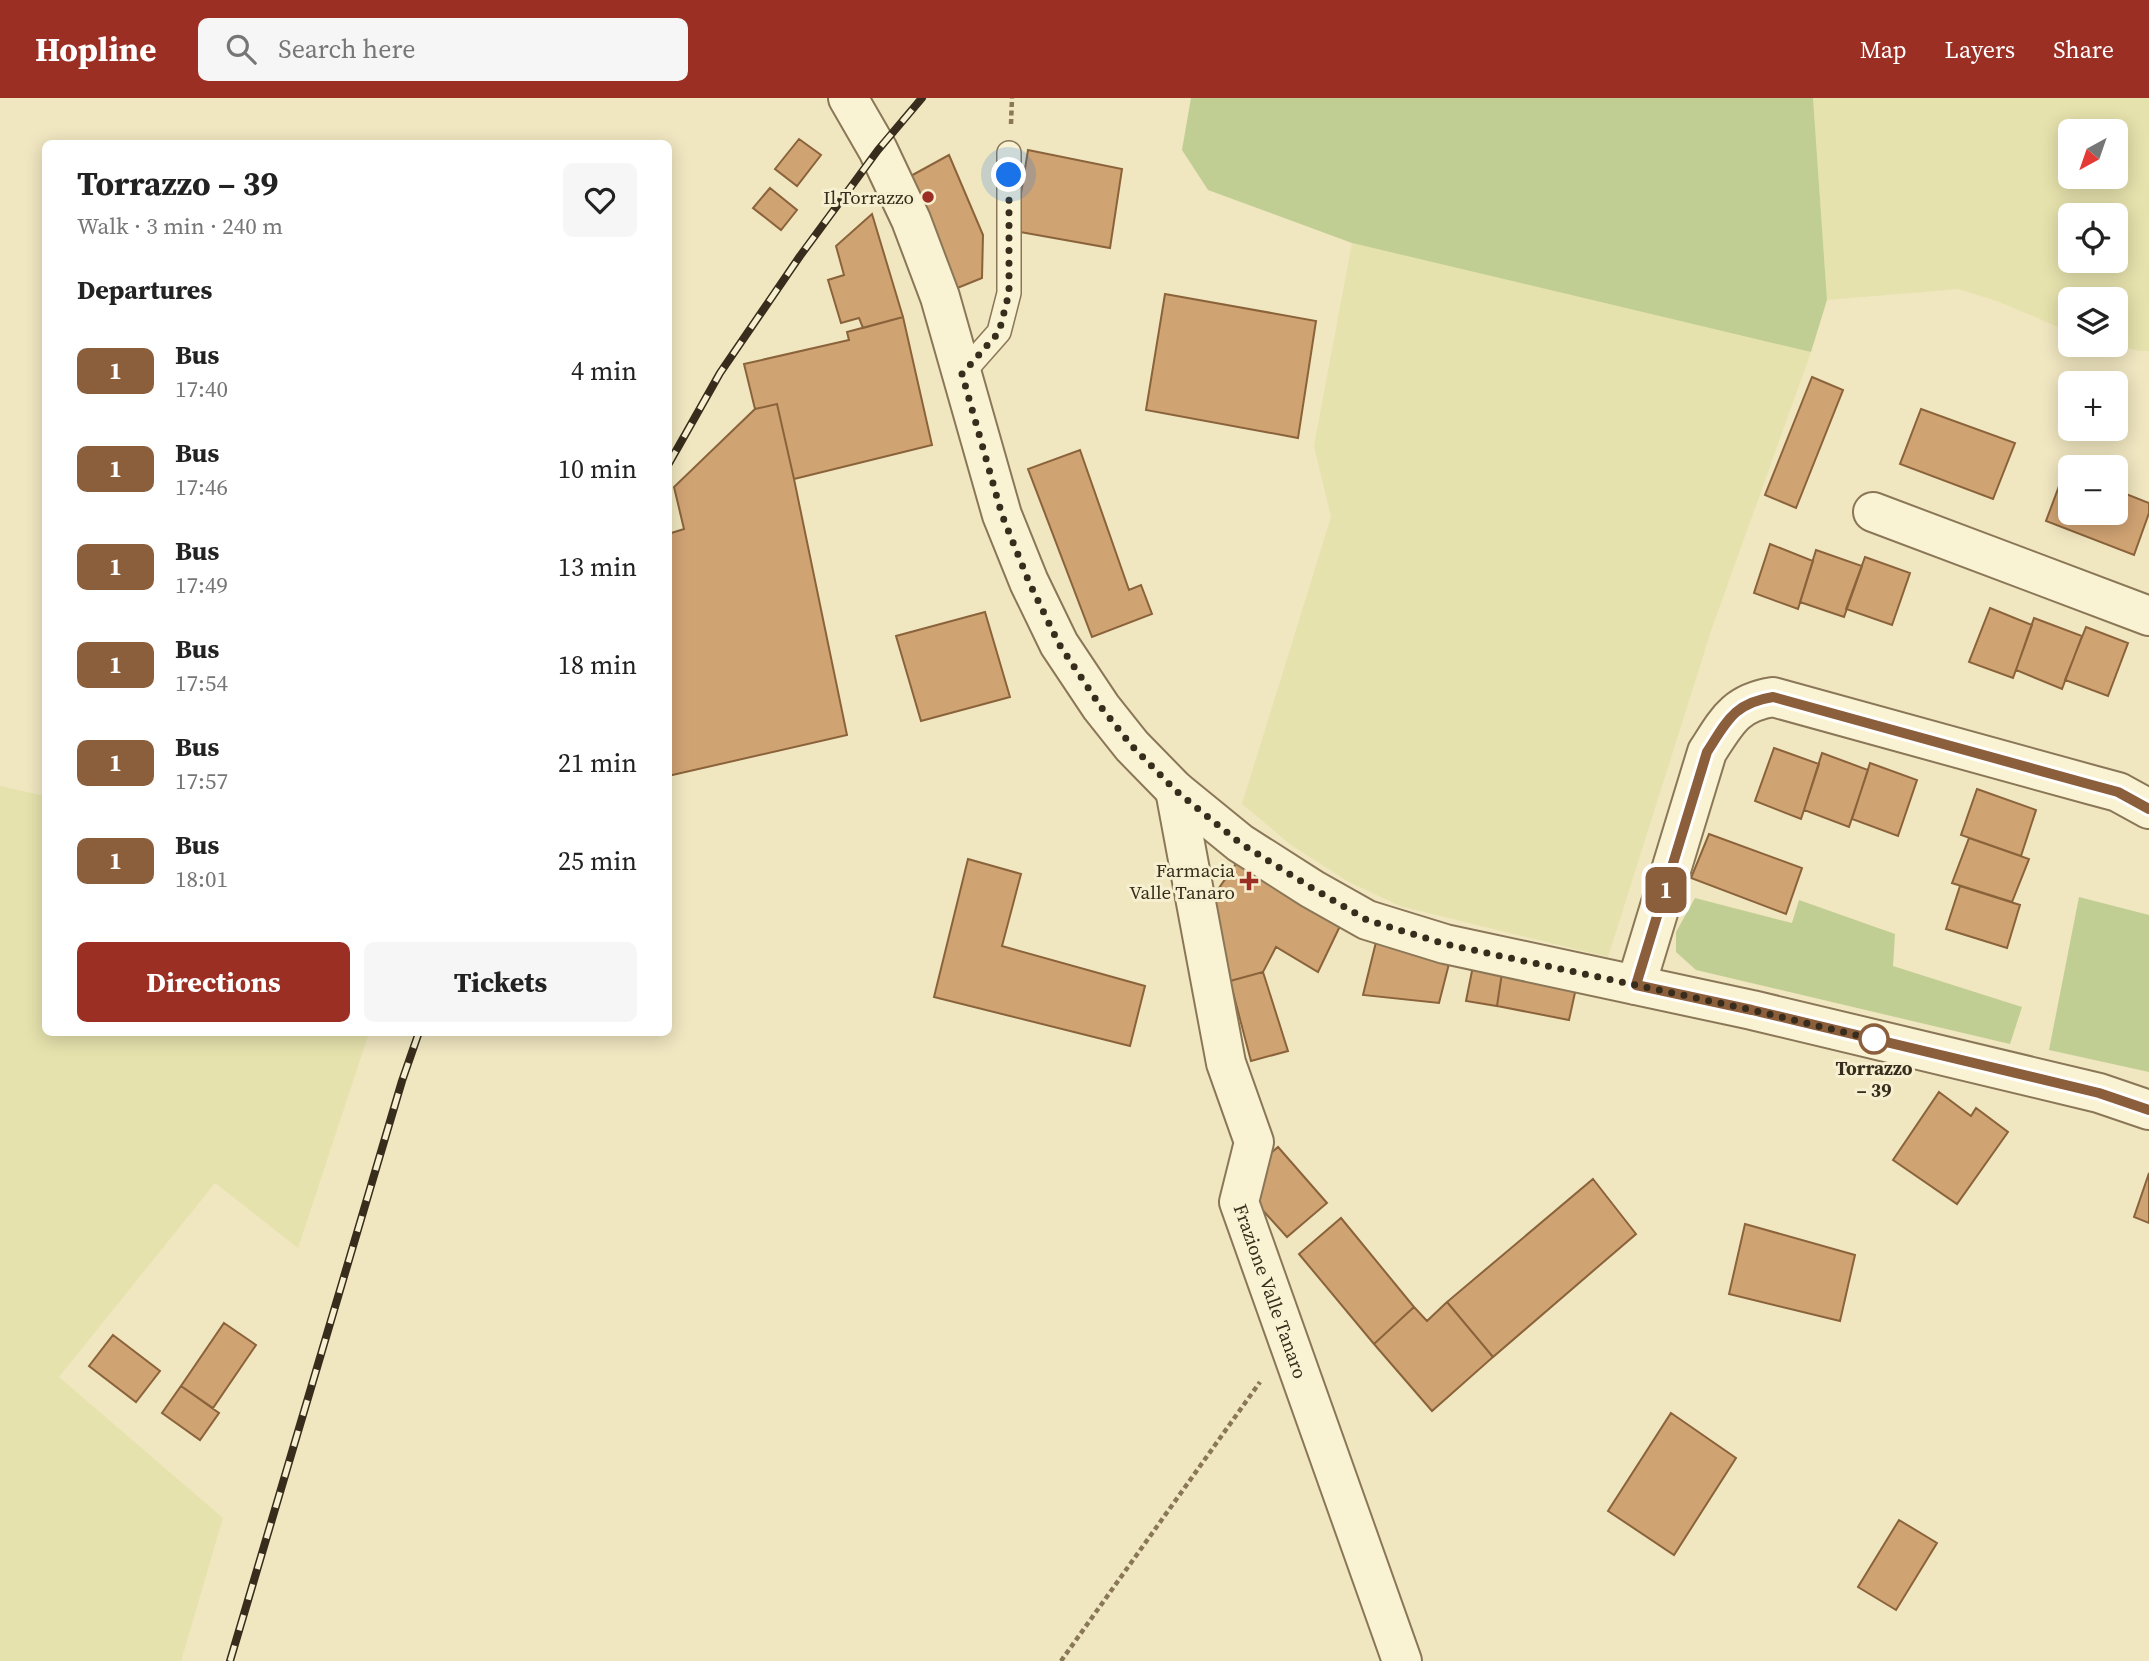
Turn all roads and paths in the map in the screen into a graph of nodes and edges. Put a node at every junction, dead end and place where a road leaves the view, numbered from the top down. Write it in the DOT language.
graph roads {
  1 [pos="848,98"];
  2 [pos="1009,153"];
  3 [pos="962,374"];
  4 [pos="1873,512"];
  5 [pos="2149,616"];
  6 [pos="1175,790"];
  7 [pos="2149,809"];
  8 [pos="1636,985"];
  9 [pos="2149,1110"];
  10 [pos="1289,1342"];
  11 [pos="1061,1661"];
  12 [pos="1402,1661"];
  1 -- 3 [label="street"];
  2 -- 3 [label="lane"];
  3 -- 6 [label="street"];
  4 -- 5 [label="street"];
  6 -- 8 [label="street"];
  6 -- 10 [label="street, Frazione Valle Tanaro"];
  7 -- 8 [label="street"];
  8 -- 9 [label="street"];
  10 -- 11 [label="path"];
  10 -- 12 [label="street, Frazione Valle Tanaro"];
}
